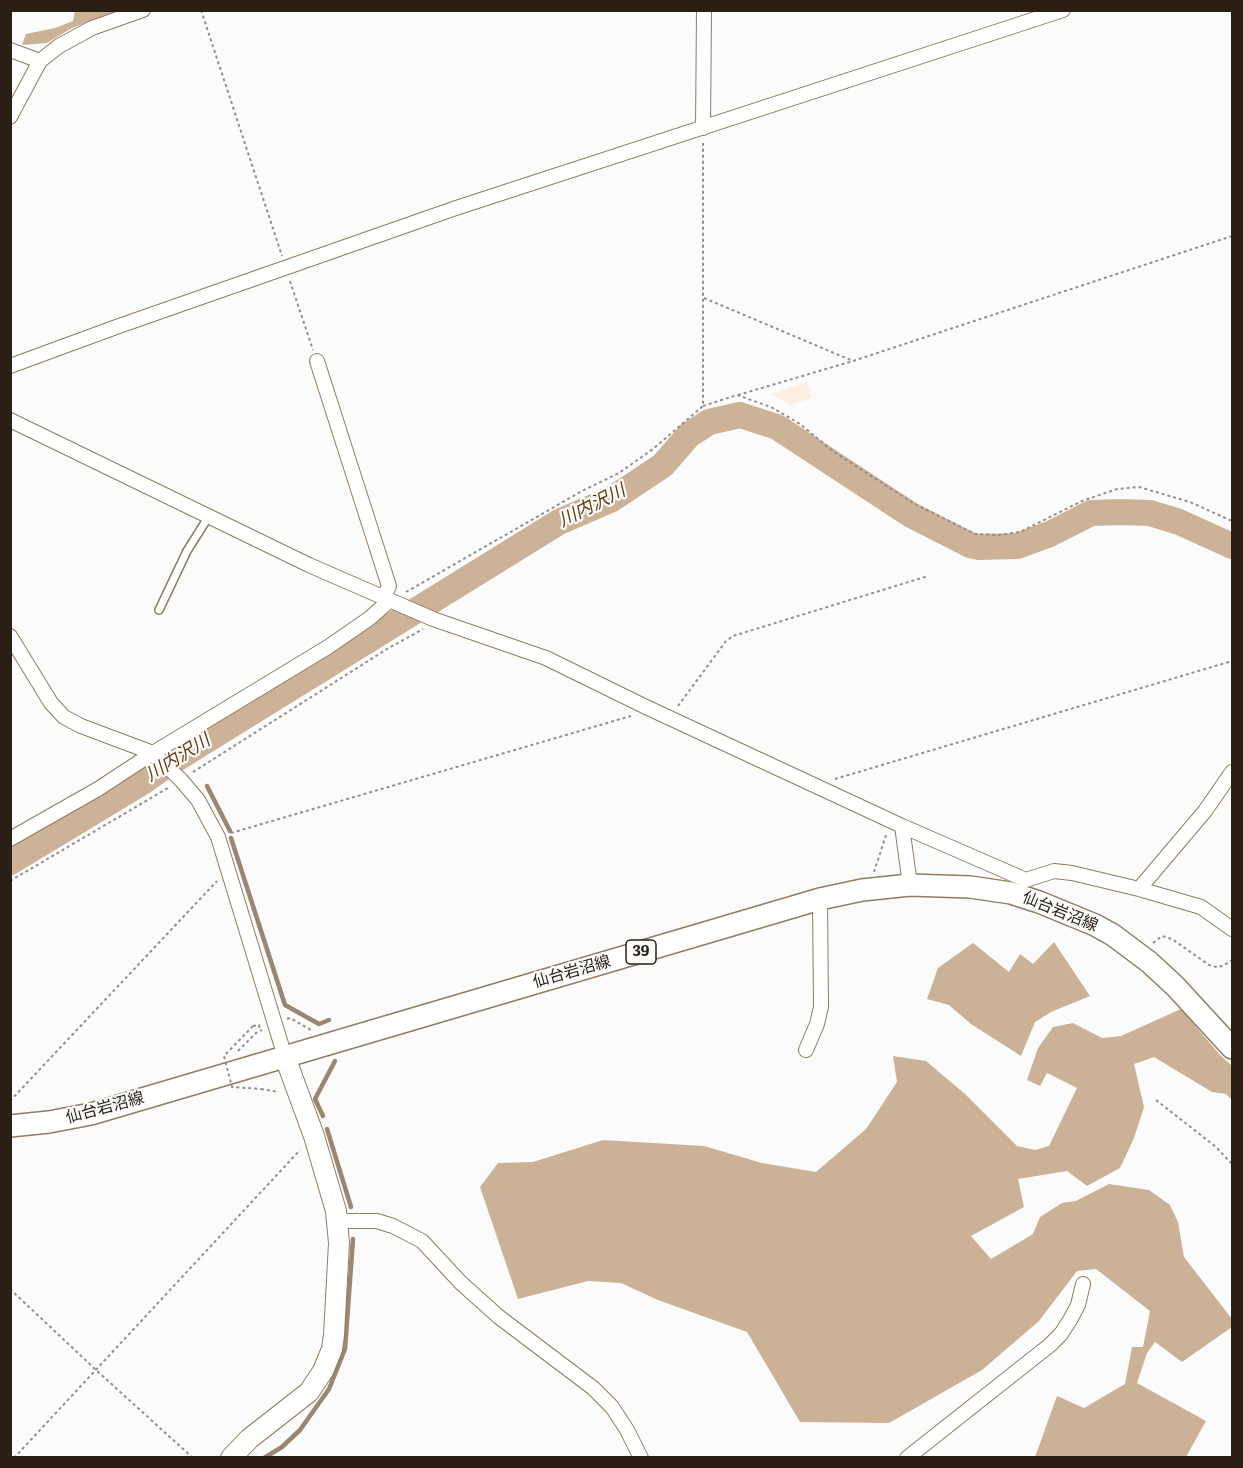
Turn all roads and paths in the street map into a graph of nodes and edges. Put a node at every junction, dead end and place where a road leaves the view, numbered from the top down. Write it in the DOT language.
graph roads {
  1 [pos="143,10"];
  2 [pos="201,10"];
  3 [pos="704,10"];
  4 [pos="1063,10"];
  5 [pos="10,50"];
  6 [pos="40,61"];
  7 [pos="10,117"];
  8 [pos="703,128"];
  9 [pos="1233,236"];
  10 [pos="286,267"];
  11 [pos="703,297"];
  12 [pos="317,361"];
  13 [pos="853,361"];
  14 [pos="10,366"];
  15 [pos="738,395"];
  16 [pos="703,406"];
  17 [pos="10,420"];
  18 [pos="208,516"];
  19 [pos="1233,521"];
  20 [pos="928,576"];
  21 [pos="391,601"];
  22 [pos="159,610"];
  23 [pos="436,620"];
  24 [pos="10,636"];
  25 [pos="1233,661"];
  26 [pos="646,707"];
  27 [pos="669,717"];
  28 [pos="155,755"];
  29 [pos="1233,772"];
  30 [pos="179,777"];
  31 [pos="813,785"];
  32 [pos="902,826"];
  33 [pos="234,832"];
  34 [pos="10,839"];
  35 [pos="227,870"];
  36 [pos="10,881"];
  37 [pos="910,885"];
  38 [pos="1139,890"];
  39 [pos="820,899"];
  40 [pos="1233,929"];
  41 [pos="1142,957"];
  42 [pos="1233,960"];
  43 [pos="260,1031"];
  44 [pos="1233,1048"];
  45 [pos="806,1050"];
  46 [pos="285,1057"];
  47 [pos="261,1089"];
  48 [pos="1156,1100"];
  49 [pos="10,1101"];
  50 [pos="10,1126"];
  51 [pos="314,1136"];
  52 [pos="1233,1164"];
  53 [pos="337,1221"];
  54 [pos="1083,1284"];
  55 [pos="10,1289"];
  56 [pos="96,1370"];
  57 [pos="14,1458"];
  58 [pos="193,1458"];
  59 [pos="231,1458"];
  60 [pos="641,1458"];
  61 [pos="907,1458"];
  1 -- 6 [label="street"];
  2 -- 10 [label="path"];
  3 -- 8 [label="street"];
  4 -- 8 [label="street"];
  5 -- 6 [label="street"];
  6 -- 7 [label="street"];
  8 -- 10 [label="street"];
  8 -- 11 [label="path"];
  9 -- 13 [label="path"];
  10 -- 12 [label="path"];
  10 -- 14 [label="street"];
  11 -- 13 [label="path"];
  11 -- 16 [label="path"];
  12 -- 21 [label="street"];
  13 -- 15 [label="path"];
  15 -- 16 [label="path"];
  15 -- 19 [label="path"];
  16 -- 21 [label="path"];
  17 -- 18 [label="street"];
  18 -- 21 [label="street"];
  18 -- 22 [label="lane"];
  20 -- 27 [label="path"];
  21 -- 23 [label="street"];
  21 -- 28 [label="street"];
  23 -- 26 [label="street"];
  23 -- 30 [label="path"];
  24 -- 28 [label="street"];
  25 -- 31 [label="path"];
  26 -- 27 [label="street"];
  26 -- 33 [label="path"];
  27 -- 31 [label="street"];
  28 -- 30 [label="street"];
  28 -- 34 [label="street"];
  29 -- 38 [label="street"];
  30 -- 35 [label="street"];
  30 -- 36 [label="path"];
  31 -- 32 [label="street"];
  32 -- 37 [label="street"];
  32 -- 38 [label="street"];
  35 -- 46 [label="street"];
  35 -- 49 [label="path"];
  37 -- 39 [label="main road, 仙台岩沼線 / 39"];
  37 -- 41 [label="main road, 仙台岩沼線 / 39"];
  38 -- 40 [label="street"];
  39 -- 45 [label="street"];
  39 -- 46 [label="main road, 仙台岩沼線 / 39"];
  41 -- 42 [label="path"];
  41 -- 44 [label="main road, 仙台岩沼線 / 39"];
  43 -- 47 [label="path, bridge"];
  46 -- 50 [label="main road, 仙台岩沼線 / 39"];
  46 -- 51 [label="street"];
  48 -- 52 [label="path"];
  51 -- 53 [label="street"];
  51 -- 56 [label="path"];
  53 -- 59 [label="street"];
  53 -- 60 [label="street"];
  54 -- 61 [label="street"];
  55 -- 56 [label="path"];
  56 -- 57 [label="path"];
  56 -- 58 [label="path"];
}
